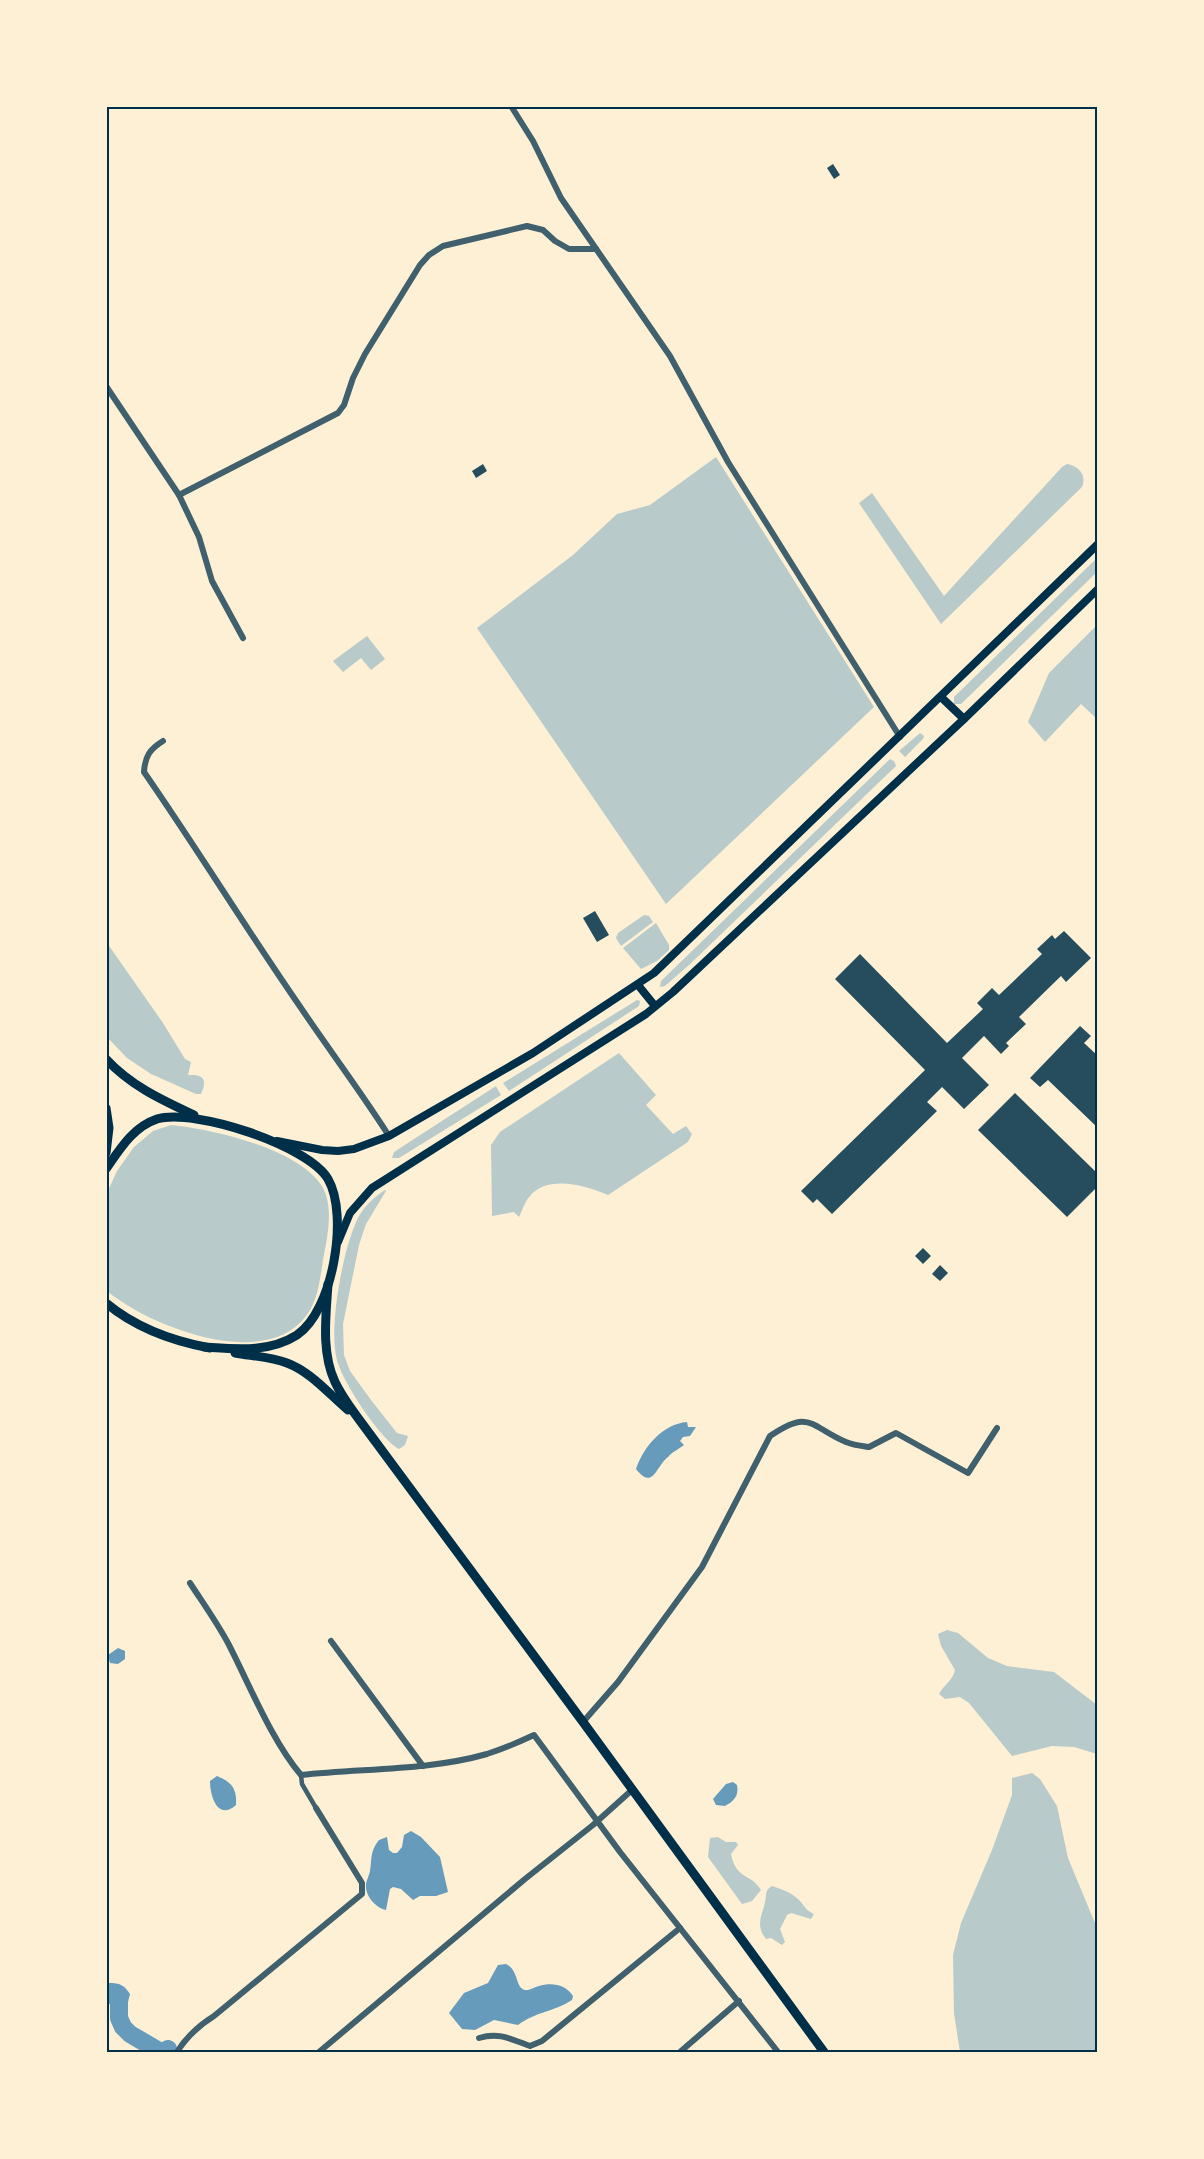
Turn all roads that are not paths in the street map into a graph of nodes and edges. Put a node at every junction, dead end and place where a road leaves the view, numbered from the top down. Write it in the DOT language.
graph roads {
  1 [pos="511,106"];
  2 [pos="596,249"];
  3 [pos="106,386"];
  4 [pos="179,495"];
  5 [pos="1098,544"];
  6 [pos="1098,590"];
  7 [pos="243,638"];
  8 [pos="941,697"];
  9 [pos="964,719"];
  10 [pos="900,737"];
  11 [pos="163,741"];
  12 [pos="638,986"];
  13 [pos="656,1006"];
  14 [pos="106,1059"];
  15 [pos="106,1108"];
  16 [pos="202,1119"];
  17 [pos="389,1136"];
  18 [pos="268,1139"];
  19 [pos="106,1154"];
  20 [pos="106,1169"];
  21 [pos="336,1249"];
  22 [pos="328,1284"];
  23 [pos="106,1303"];
  24 [pos="204,1347"];
  25 [pos="358,1418"];
  26 [pos="997,1428"];
  27 [pos="190,1583"];
  28 [pos="331,1641"];
  29 [pos="583,1722"];
  30 [pos="423,1766"];
  31 [pos="301,1775"];
  32 [pos="632,1790"];
  33 [pos="316,1808"];
  34 [pos="597,1821"];
  35 [pos="680,1928"];
  36 [pos="739,2001"];
  37 [pos="479,2038"];
  38 [pos="177,2052"];
  39 [pos="320,2052"];
  40 [pos="680,2052"];
  41 [pos="778,2052"];
  42 [pos="824,2052"];
  1 -- 2 [label="street"];
  2 -- 4 [label="street"];
  2 -- 10 [label="street"];
  3 -- 4 [label="street"];
  4 -- 7 [label="street"];
  5 -- 8 [label="main road"];
  6 -- 9 [label="main road"];
  8 -- 9 [label="main road"];
  8 -- 10 [label="main road"];
  9 -- 13 [label="main road"];
  10 -- 12 [label="main road"];
  11 -- 17 [label="street"];
  12 -- 13 [label="main road"];
  12 -- 17 [label="main road"];
  13 -- 21 [label="main road"];
  14 -- 16 [label="main road"];
  15 -- 19 [label="main road"];
  16 -- 18 [label="main road"];
  16 -- 20 [label="main road"];
  17 -- 18 [label="main road"];
  18 -- 21 [label="main road"];
  21 -- 22 [label="main road"];
  22 -- 24 [label="main road"];
  22 -- 25 [label="main road"];
  23 -- 24 [label="main road"];
  24 -- 25 [label="main road"];
  25 -- 29 [label="main road"];
  26 -- 29 [label="street"];
  27 -- 31 [label="street"];
  28 -- 30 [label="street"];
  29 -- 32 [label="main road"];
  30 -- 31 [label="street"];
  30 -- 34 [label="street"];
  31 -- 33 [label="street"];
  32 -- 34 [label="street"];
  32 -- 42 [label="main road"];
  33 -- 38 [label="street"];
  34 -- 35 [label="street"];
  34 -- 39 [label="street"];
  35 -- 36 [label="street"];
  35 -- 37 [label="street"];
  36 -- 40 [label="street"];
  36 -- 41 [label="street"];
}
